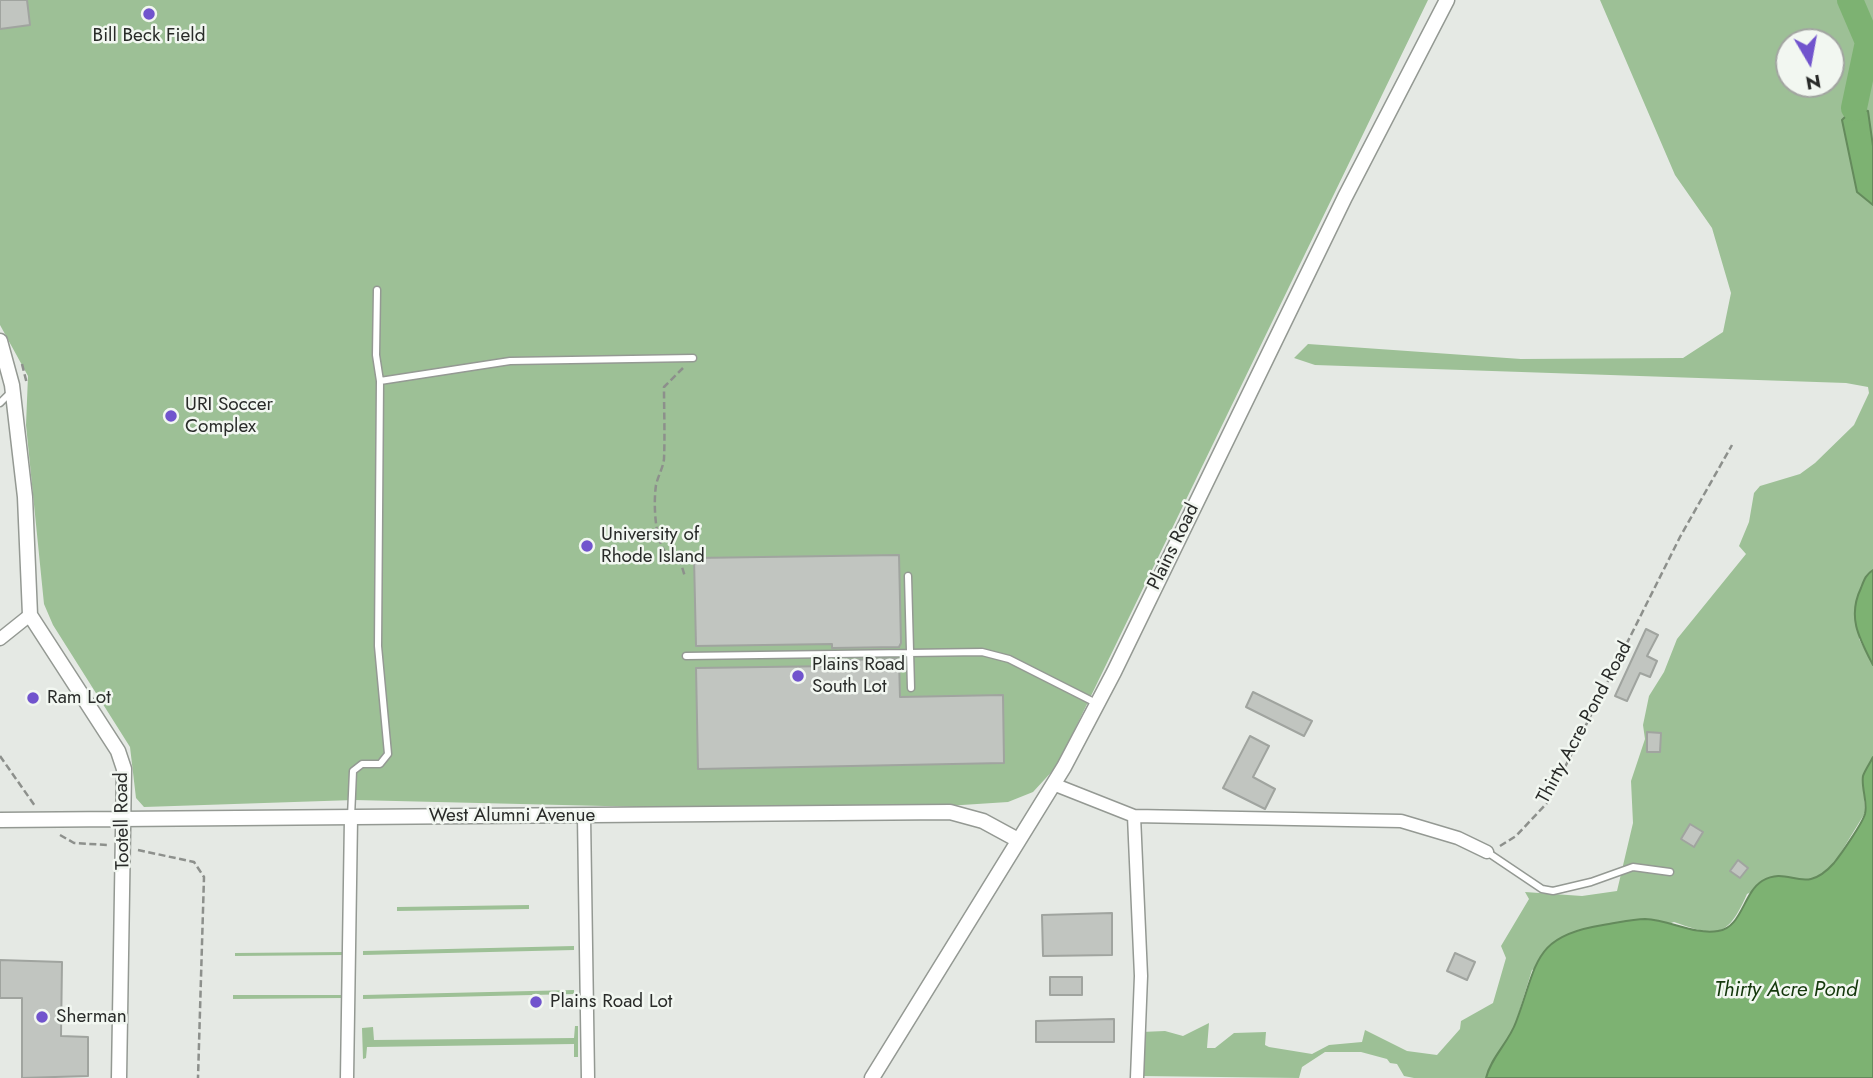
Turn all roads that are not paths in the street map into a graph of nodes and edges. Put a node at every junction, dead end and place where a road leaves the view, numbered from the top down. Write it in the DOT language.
graph roads {
  1 [pos="1447,0"];
  2 [pos="377,290"];
  3 [pos="0,341"];
  4 [pos="693,358"];
  5 [pos="380,381"];
  6 [pos="13,391"];
  7 [pos="0,403"];
  8 [pos="908,576"];
  9 [pos="30,615"];
  10 [pos="0,639"];
  11 [pos="911,653"];
  12 [pos="686,656"];
  13 [pos="911,688"];
  14 [pos="1098,704"];
  15 [pos="1053,784"];
  16 [pos="584,816"];
  17 [pos="1134,816"];
  18 [pos="351,818"];
  19 [pos="0,820"];
  20 [pos="125,821"];
  21 [pos="1018,840"];
  22 [pos="1488,852"];
  23 [pos="1670,872"];
  24 [pos="119,1078"];
  25 [pos="347,1078"];
  26 [pos="587,1078"];
  27 [pos="872,1078"];
  28 [pos="1138,1078"];
  1 -- 14 [label="street, Plains Road"];
  2 -- 5 [label="lane"];
  3 -- 6 [label="street"];
  4 -- 5 [label="lane"];
  5 -- 18 [label="lane"];
  6 -- 7 [label="lane"];
  6 -- 9 [label="street"];
  8 -- 11 [label="lane"];
  9 -- 10 [label="street"];
  9 -- 20 [label="street, Tootell Road"];
  11 -- 12 [label="lane"];
  11 -- 13 [label="lane"];
  11 -- 14 [label="lane"];
  14 -- 15 [label="street, Plains Road"];
  15 -- 17 [label="street"];
  15 -- 21 [label="street, Plains Road"];
  16 -- 18 [label="street, West Alumni Avenue"];
  16 -- 21 [label="street, West Alumni Avenue"];
  16 -- 26 [label="street"];
  17 -- 22 [label="street"];
  17 -- 28 [label="street"];
  18 -- 20 [label="street, West Alumni Avenue"];
  18 -- 25 [label="street"];
  19 -- 20 [label="street, West Alumni Avenue"];
  20 -- 24 [label="street, Tootell Road"];
  21 -- 27 [label="street, Plains Road"];
  22 -- 23 [label="lane"];
}
